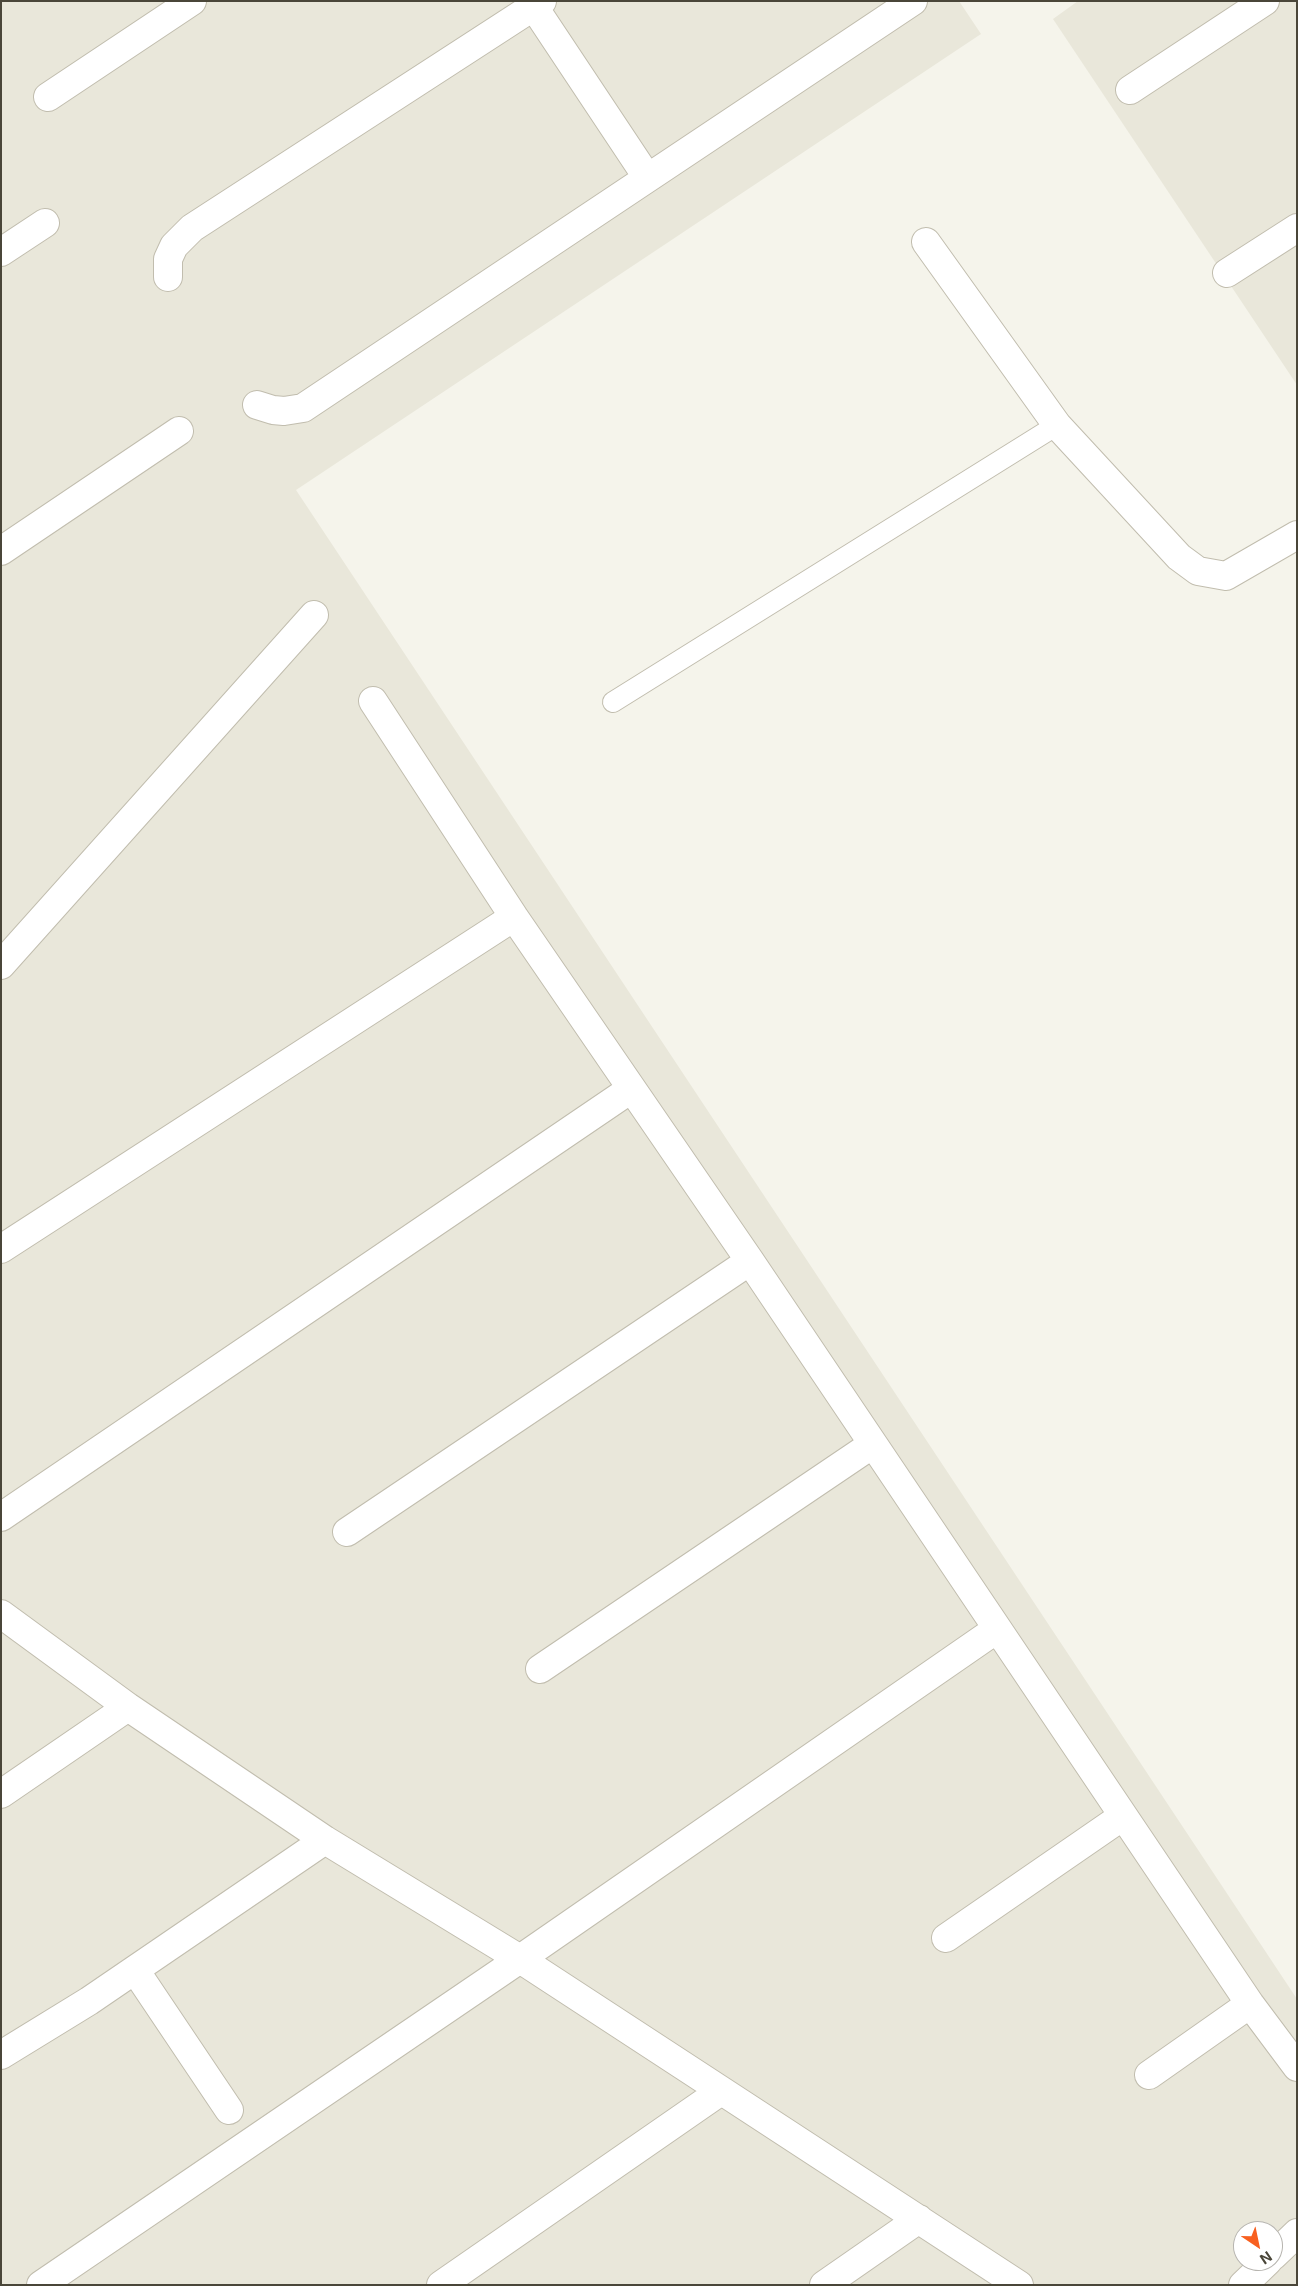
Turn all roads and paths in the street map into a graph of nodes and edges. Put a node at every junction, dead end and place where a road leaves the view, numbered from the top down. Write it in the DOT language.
graph roads {
  1 [pos="192,1"];
  2 [pos="913,1"];
  3 [pos="1265,1"];
  4 [pos="535,3"];
  5 [pos="1130,90"];
  6 [pos="48,97"];
  7 [pos="647,178"];
  8 [pos="45,223"];
  9 [pos="1297,228"];
  10 [pos="926,242"];
  11 [pos="1,252"];
  12 [pos="1226,273"];
  13 [pos="168,277"];
  14 [pos="257,405"];
  15 [pos="1057,425"];
  16 [pos="179,431"];
  17 [pos="1297,535"];
  18 [pos="1,552"];
  19 [pos="314,615"];
  20 [pos="373,701"];
  21 [pos="612,702"];
  22 [pos="514,917"];
  23 [pos="1,966"];
  24 [pos="630,1089"];
  25 [pos="1,1249"];
  26 [pos="750,1261"];
  27 [pos="873,1444"];
  28 [pos="1,1517"];
  29 [pos="347,1532"];
  30 [pos="1,1614"];
  31 [pos="997,1629"];
  32 [pos="540,1668"];
  33 [pos="128,1707"];
  34 [pos="1,1794"];
  35 [pos="1123,1816"];
  36 [pos="325,1840"];
  37 [pos="946,1938"];
  38 [pos="520,1959"];
  39 [pos="135,1970"];
  40 [pos="1250,2004"];
  41 [pos="1,2055"];
  42 [pos="1297,2066"];
  43 [pos="1149,2075"];
  44 [pos="721,2091"];
  45 [pos="229,2110"];
  46 [pos="919,2219"];
  47 [pos="1297,2233"];
  48 [pos="1283,2246"];
  49 [pos="1258,2271"];
  50 [pos="40,2285"];
  51 [pos="441,2285"];
  52 [pos="824,2285"];
  53 [pos="1019,2285"];
  54 [pos="1243,2285"];
  1 -- 6 [label="street"];
  2 -- 7 [label="street"];
  3 -- 5 [label="street"];
  4 -- 7 [label="street"];
  4 -- 13 [label="street"];
  7 -- 14 [label="street"];
  8 -- 11 [label="street"];
  9 -- 12 [label="street"];
  10 -- 15 [label="street"];
  15 -- 17 [label="street"];
  15 -- 21 [label="lane"];
  16 -- 18 [label="street"];
  19 -- 23 [label="street"];
  20 -- 22 [label="street"];
  22 -- 24 [label="street"];
  22 -- 25 [label="street"];
  24 -- 26 [label="street"];
  24 -- 28 [label="street"];
  26 -- 27 [label="street"];
  26 -- 29 [label="street"];
  27 -- 31 [label="street"];
  27 -- 32 [label="street"];
  30 -- 33 [label="street"];
  31 -- 35 [label="street"];
  31 -- 38 [label="street"];
  33 -- 34 [label="street"];
  33 -- 36 [label="street"];
  35 -- 37 [label="street"];
  35 -- 40 [label="street"];
  36 -- 38 [label="street"];
  36 -- 39 [label="street"];
  38 -- 44 [label="street"];
  38 -- 50 [label="street"];
  39 -- 41 [label="street"];
  39 -- 45 [label="street"];
  40 -- 42 [label="street"];
  40 -- 43 [label="street"];
  44 -- 46 [label="street"];
  44 -- 51 [label="street"];
  46 -- 52 [label="street"];
  46 -- 53 [label="street"];
  47 -- 48 [label="street"];
  49 -- 54 [label="street"];
}
